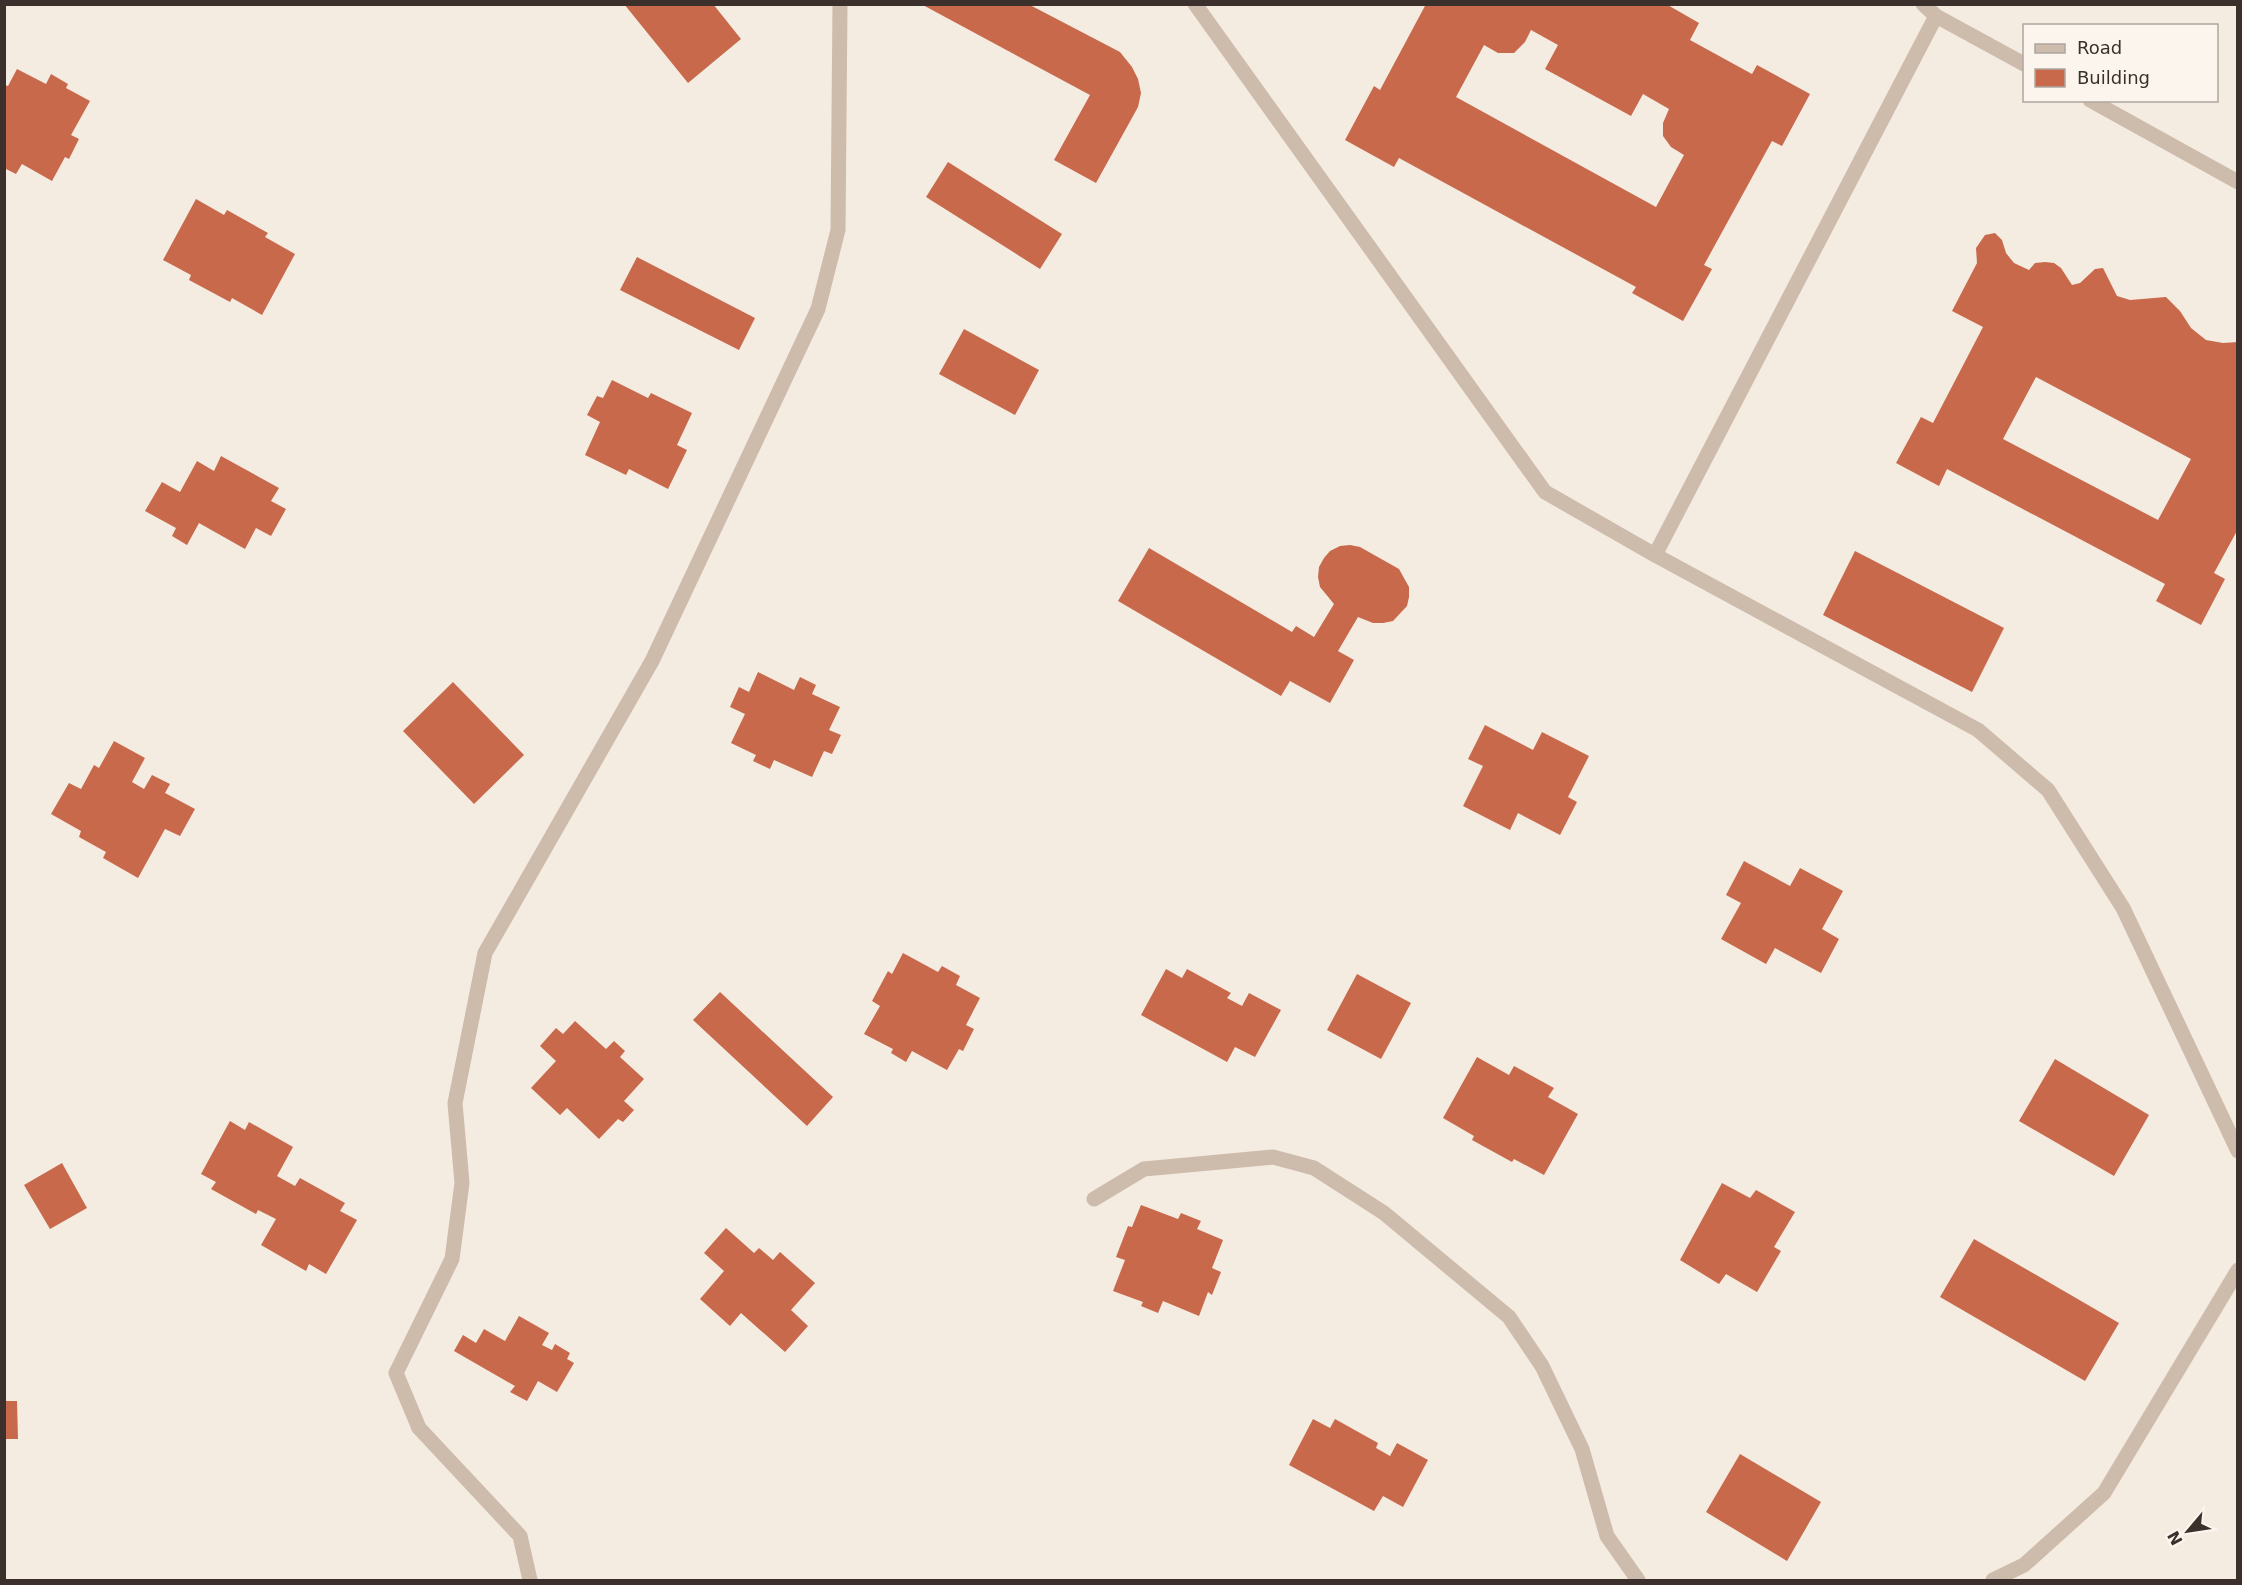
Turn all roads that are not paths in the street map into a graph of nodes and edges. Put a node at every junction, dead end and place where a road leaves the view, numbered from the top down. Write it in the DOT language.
graph roads {
  1 [pos="840,4"];
  2 [pos="1195,4"];
  3 [pos="1923,4"];
  4 [pos="1936,16"];
  5 [pos="2023,63"];
  6 [pos="2094,102"];
  7 [pos="2238,182"];
  8 [pos="1655,555"];
  9 [pos="2238,1151"];
  10 [pos="1094,1198"];
  11 [pos="2238,1270"];
  12 [pos="530,1581"];
  13 [pos="1638,1581"];
  14 [pos="1993,1581"];
  1 -- 12 [label="street"];
  2 -- 8 [label="street"];
  3 -- 4 [label="street"];
  4 -- 5 [label="street"];
  4 -- 8 [label="street"];
  6 -- 7 [label="street"];
  8 -- 9 [label="street"];
  10 -- 13 [label="street"];
  11 -- 14 [label="street"];
}
